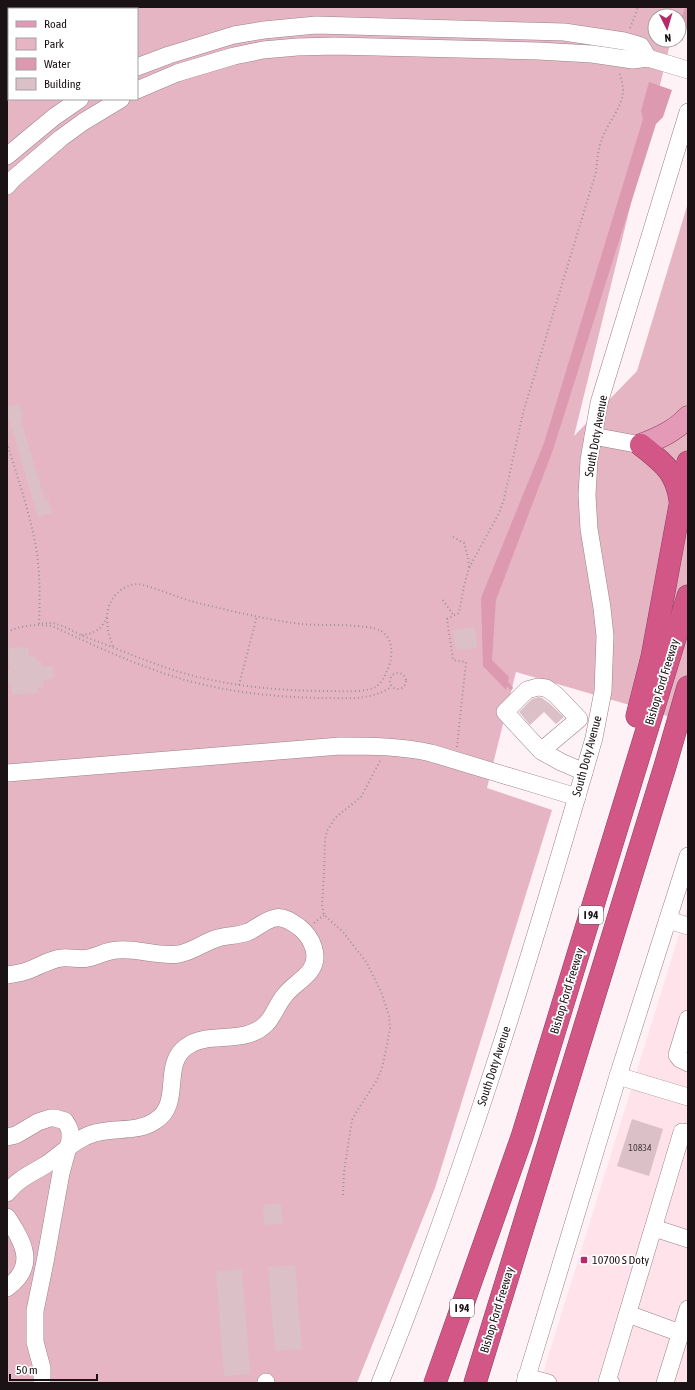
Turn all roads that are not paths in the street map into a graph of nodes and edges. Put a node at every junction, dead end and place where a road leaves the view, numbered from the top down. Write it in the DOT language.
graph roads {
  1 [pos="409,27"];
  2 [pos="409,48"];
  3 [pos="648,58"];
  4 [pos="138,68"];
  5 [pos="688,70"];
  6 [pos="138,73"];
  7 [pos="141,88"];
  8 [pos="79,100"];
  9 [pos="119,100"];
  10 [pos="688,112"];
  11 [pos="7,156"];
  12 [pos="7,186"];
  13 [pos="688,417"];
  14 [pos="593,436"];
  15 [pos="641,445"];
  16 [pos="688,462"];
  17 [pos="680,503"];
  18 [pos="688,596"];
  19 [pos="688,687"];
  20 [pos="688,727"];
  21 [pos="541,751"];
  22 [pos="666,763"];
  23 [pos="584,772"];
  24 [pos="7,773"];
  25 [pos="577,797"];
  26 [pos="615,836"];
  27 [pos="688,856"];
  28 [pos="668,920"];
  29 [pos="688,926"];
  30 [pos="7,975"];
  31 [pos="688,1019"];
  32 [pos="688,1063"];
  33 [pos="618,1076"];
  34 [pos="688,1097"];
  35 [pos="688,1134"];
  36 [pos="7,1137"];
  37 [pos="68,1148"];
  38 [pos="7,1193"];
  39 [pos="7,1217"];
  40 [pos="654,1228"];
  41 [pos="688,1239"];
  42 [pos="7,1288"];
  43 [pos="688,1309"];
  44 [pos="628,1314"];
  45 [pos="680,1333"];
  46 [pos="526,1380"];
  47 [pos="42,1383"];
  48 [pos="380,1383"];
  49 [pos="435,1383"];
  50 [pos="475,1383"];
  51 [pos="548,1383"];
  52 [pos="608,1383"];
  53 [pos="665,1383"];
  1 -- 2 [label="street"];
  1 -- 3 [label="street"];
  1 -- 4 [label="street"];
  2 -- 3 [label="street"];
  2 -- 7 [label="street"];
  3 -- 5 [label="street"];
  6 -- 7 [label="street"];
  8 -- 11 [label="street"];
  9 -- 12 [label="street"];
  10 -- 14 [label="street, South Doty Avenue"];
  13 -- 15 [label="main road"];
  14 -- 15 [label="street"];
  14 -- 23 [label="street, South Doty Avenue"];
  15 -- 17 [label="highway"];
  16 -- 17 [label="highway"];
  17 -- 26 [label="highway"];
  18 -- 26 [label="highway, Bishop Ford Freeway / I 94"];
  19 -- 22 [label="highway, Bishop Ford Freeway / I 94"];
  20 -- 22 [label="highway"];
  21 -- 23 [label="street"];
  22 -- 50 [label="highway, Bishop Ford Freeway / I 94"];
  23 -- 25 [label="street, South Doty Avenue"];
  24 -- 25 [label="street"];
  25 -- 48 [label="street, South Doty Avenue"];
  26 -- 49 [label="highway, Bishop Ford Freeway / I 94"];
  27 -- 28 [label="street"];
  28 -- 29 [label="street"];
  28 -- 33 [label="street"];
  30 -- 37 [label="street"];
  31 -- 32 [label="street"];
  33 -- 34 [label="street"];
  33 -- 46 [label="street"];
  35 -- 40 [label="street"];
  36 -- 37 [label="street"];
  37 -- 38 [label="street"];
  37 -- 47 [label="street"];
  39 -- 42 [label="street"];
  40 -- 41 [label="street"];
  40 -- 44 [label="street"];
  43 -- 45 [label="street"];
  44 -- 45 [label="street"];
  44 -- 52 [label="street"];
  45 -- 53 [label="street"];
  46 -- 51 [label="street"];
}
